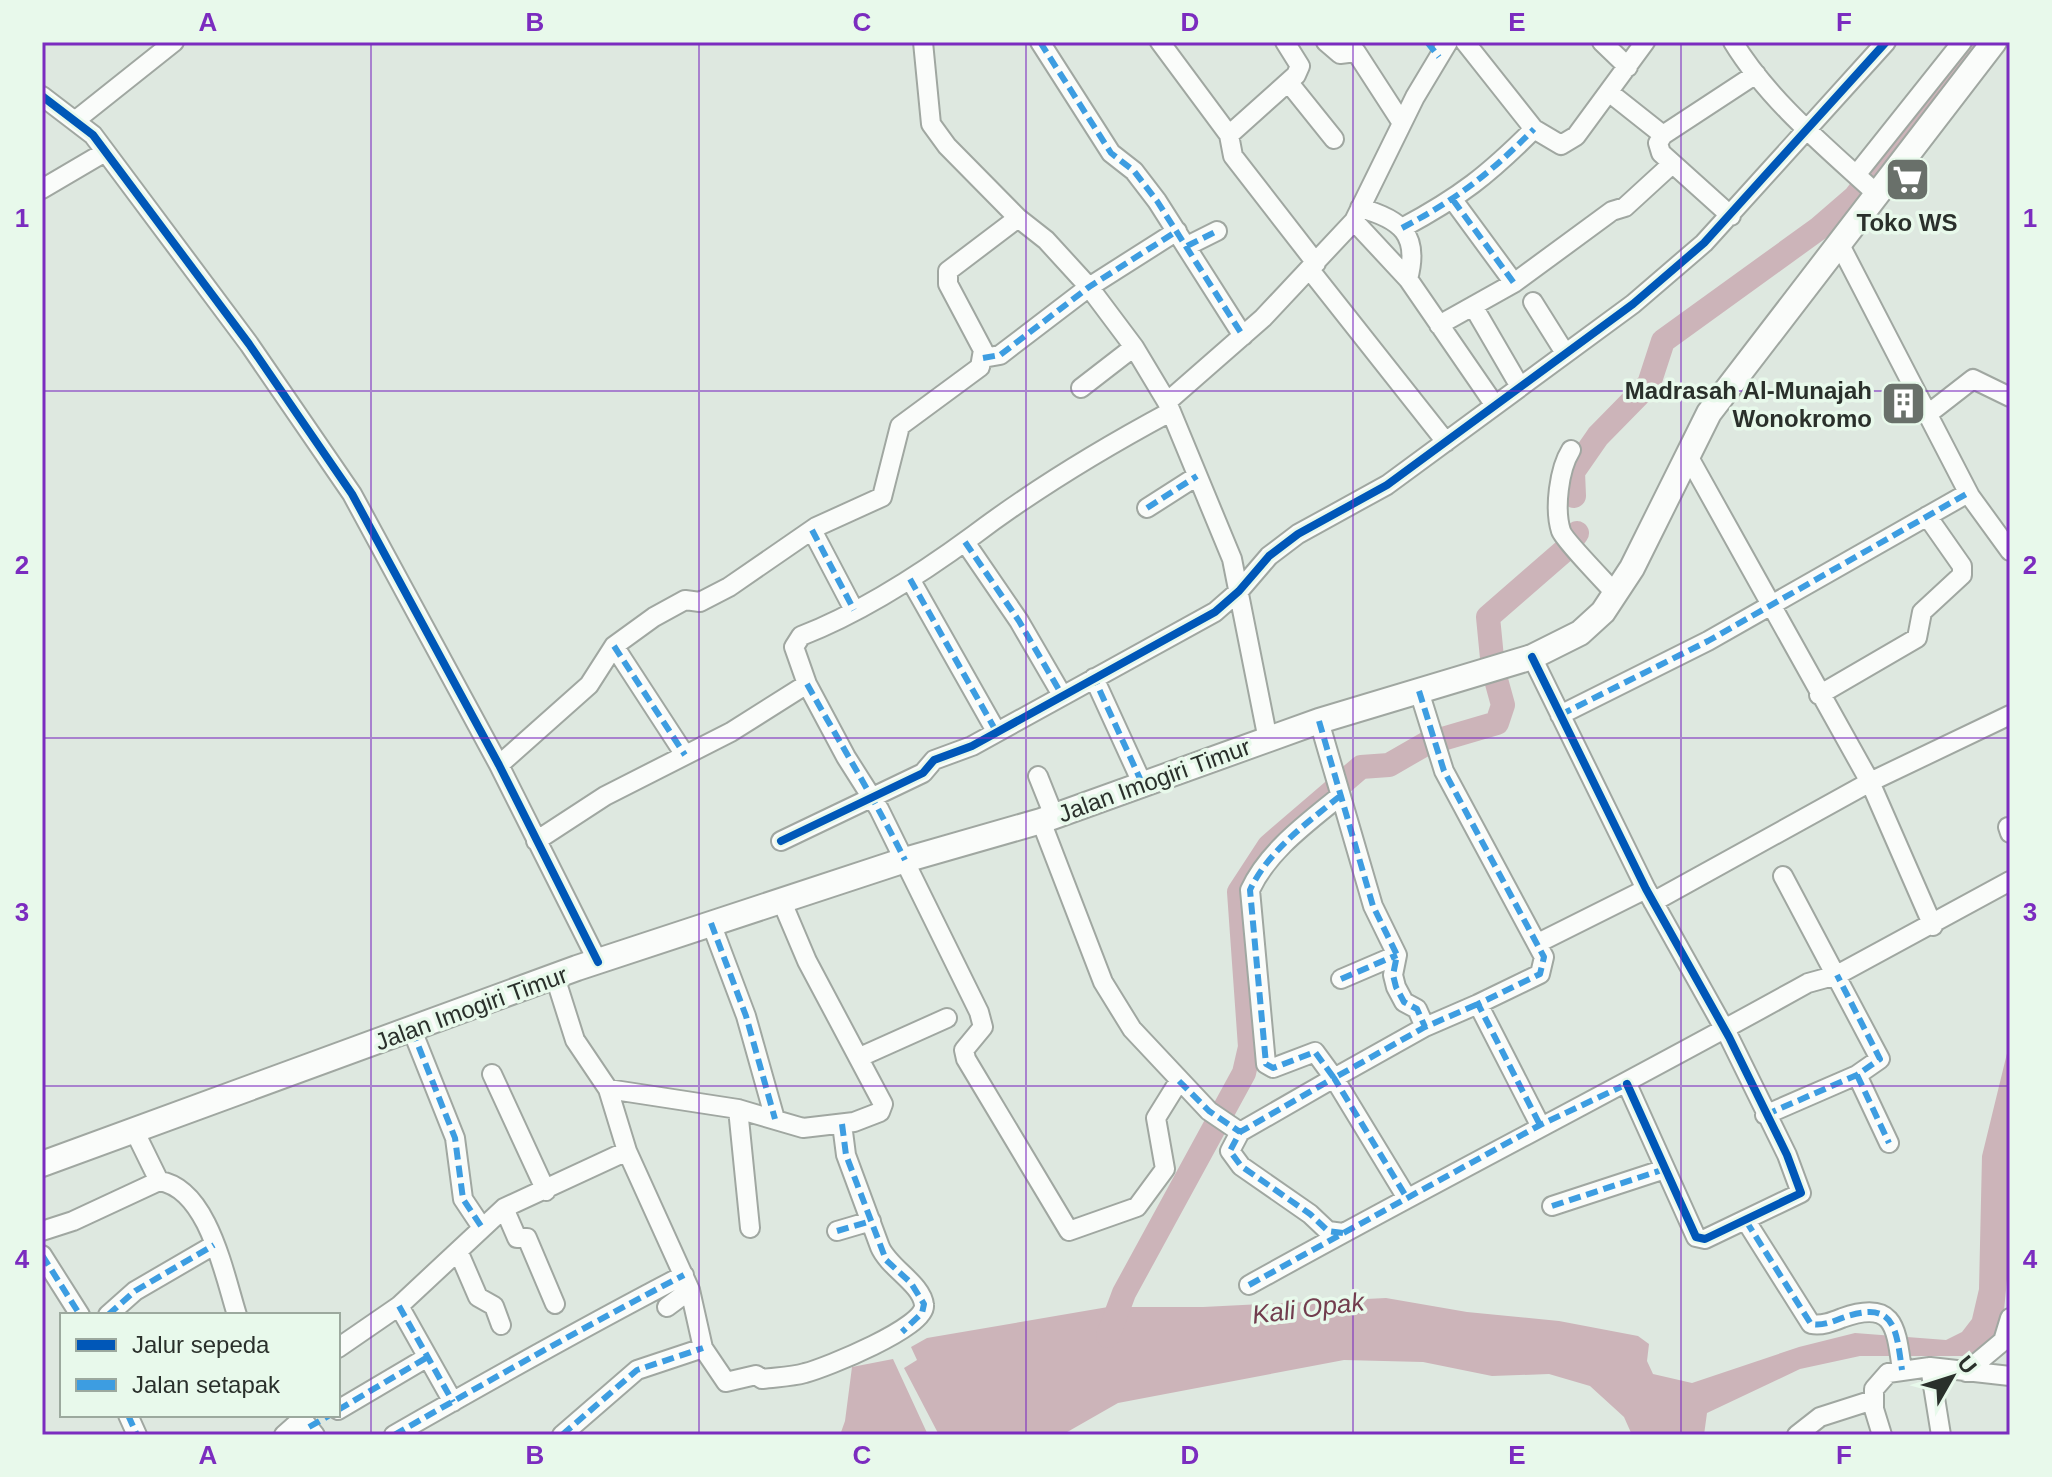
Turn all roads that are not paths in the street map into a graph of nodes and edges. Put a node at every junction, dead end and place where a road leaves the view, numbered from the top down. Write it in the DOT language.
graph roads {
  1 [pos="174,42"];
  2 [pos="923,42"];
  3 [pos="1040,42"];
  4 [pos="1160,42"];
  5 [pos="1285,42"];
  6 [pos="1326,42"];
  7 [pos="1465,42"];
  8 [pos="1602,42"];
  9 [pos="1645,42"];
  10 [pos="1733,42"];
  11 [pos="1886,42"];
  12 [pos="1962,42"];
  13 [pos="1994,42"];
  14 [pos="1438,47"];
  15 [pos="1628,67"];
  16 [pos="1756,74"];
  17 [pos="1289,83"];
  18 [pos="1610,93"];
  19 [pos="42,96"];
  20 [pos="76,120"];
  21 [pos="1402,123"];
  22 [pos="1806,127"];
  23 [pos="1534,129"];
  24 [pos="1229,135"];
  25 [pos="1663,135"];
  26 [pos="1334,139"];
  27 [pos="105,152"];
  28 [pos="1672,164"];
  29 [pos="1866,184"];
  30 [pos="42,189"];
  31 [pos="1453,200"];
  32 [pos="1357,214"];
  33 [pos="1731,216"];
  34 [pos="1018,218"];
  35 [pos="1402,228"];
  36 [pos="1217,231"];
  37 [pos="1182,238"];
  38 [pos="1840,245"];
  39 [pos="1313,266"];
  40 [pos="1408,279"];
  41 [pos="1514,283"];
  42 [pos="1089,287"];
  43 [pos="1533,302"];
  44 [pos="1473,306"];
  45 [pos="1439,325"];
  46 [pos="1243,336"];
  47 [pos="1134,347"];
  48 [pos="1565,353"];
  49 [pos="983,358"];
  50 [pos="1519,385"];
  51 [pos="1081,388"];
  52 [pos="2010,397"];
  53 [pos="1494,404"];
  54 [pos="1169,407"];
  55 [pos="1928,414"];
  56 [pos="1446,442"];
  57 [pos="1571,450"];
  58 [pos="1687,454"];
  59 [pos="1197,476"];
  60 [pos="1968,493"];
  61 [pos="1147,508"];
  62 [pos="1927,516"];
  63 [pos="812,530"];
  64 [pos="965,542"];
  65 [pos="2010,551"];
  66 [pos="910,579"];
  67 [pos="1239,591"];
  68 [pos="1616,594"];
  69 [pos="1773,605"];
  70 [pos="854,610"];
  71 [pos="614,646"];
  72 [pos="1532,657"];
  73 [pos="1094,678"];
  74 [pos="807,684"];
  75 [pos="1419,691"];
  76 [pos="1062,695"];
  77 [pos="1819,695"];
  78 [pos="1560,715"];
  79 [pos="2010,715"];
  80 [pos="1319,721"];
  81 [pos="996,731"];
  82 [pos="1268,740"];
  83 [pos="685,755"];
  84 [pos="499,765"];
  85 [pos="1038,776"];
  86 [pos="1870,782"];
  87 [pos="1142,783"];
  88 [pos="1339,792"];
  89 [pos="872,797"];
  90 [pos="1048,818"];
  91 [pos="536,841"];
  92 [pos="781,841"];
  93 [pos="905,860"];
  94 [pos="1783,876"];
  95 [pos="2010,881"];
  96 [pos="1650,895"];
  97 [pos="782,902"];
  98 [pos="711,923"];
  99 [pos="1933,926"];
  100 [pos="1538,943"];
  101 [pos="1397,955"];
  102 [pos="598,962"];
  103 [pos="1837,975"];
  104 [pos="555,977"];
  105 [pos="1341,979"];
  106 [pos="1478,1004"];
  107 [pos="947,1018"];
  108 [pos="1425,1027"];
  109 [pos="1725,1029"];
  110 [pos="412,1030"];
  111 [pos="860,1057"];
  112 [pos="492,1074"];
  113 [pos="1857,1075"];
  114 [pos="1334,1078"];
  115 [pos="1179,1081"];
  116 [pos="1627,1084"];
  117 [pos="608,1089"];
  118 [pos="738,1109"];
  119 [pos="1765,1115"];
  120 [pos="775,1119"];
  121 [pos="842,1124"];
  122 [pos="1540,1125"];
  123 [pos="1236,1129"];
  124 [pos="135,1132"];
  125 [pos="1889,1143"];
  126 [pos="627,1151"];
  127 [pos="42,1164"];
  128 [pos="1665,1169"];
  129 [pos="159,1181"];
  130 [pos="546,1191"];
  131 [pos="1407,1198"];
  132 [pos="1552,1206"];
  133 [pos="504,1208"];
  134 [pos="871,1221"];
  135 [pos="1746,1221"];
  136 [pos="481,1226"];
  137 [pos="750,1228"];
  138 [pos="42,1231"];
  139 [pos="837,1231"];
  140 [pos="1343,1233"];
  141 [pos="214,1245"];
  142 [pos="459,1253"];
  143 [pos="42,1255"];
  144 [pos="687,1283"];
  145 [pos="1249,1285"];
  146 [pos="555,1304"];
  147 [pos="399,1306"];
  148 [pos="667,1307"];
  149 [pos="79,1313"];
  150 [pos="110,1313"];
  151 [pos="236,1313"];
  152 [pos="2010,1318"];
  153 [pos="501,1325"];
  154 [pos="340,1347"];
  155 [pos="703,1348"];
  156 [pos="426,1358"];
  157 [pos="1901,1363"];
  158 [pos="1930,1367"];
  159 [pos="1966,1372"];
  160 [pos="2010,1376"];
  161 [pos="1873,1400"];
  162 [pos="453,1402"];
  163 [pos="340,1409"];
  164 [pos="306,1424"];
  165 [pos="284,1435"];
  166 [pos="394,1435"];
  167 [pos="562,1435"];
  168 [pos="1797,1435"];
  169 [pos="1882,1435"];
  170 [pos="1941,1435"];
  1 -- 20 [label="street"];
  2 -- 34 [label="street"];
  3 -- 37 [label="street"];
  4 -- 24 [label="street"];
  5 -- 17 [label="street"];
  6 -- 21 [label="street"];
  7 -- 23 [label="street"];
  8 -- 15 [label="street"];
  9 -- 15 [label="street"];
  10 -- 16 [label="street"];
  11 -- 22 [label="street"];
  12 -- 29 [label="street"];
  13 -- 29 [label="main road, Jalan Imogiri Timur"];
  14 -- 21 [label="street"];
  15 -- 18 [label="street"];
  16 -- 22 [label="street"];
  16 -- 25 [label="street"];
  17 -- 24 [label="street"];
  17 -- 26 [label="street"];
  18 -- 23 [label="street"];
  18 -- 25 [label="street"];
  19 -- 20 [label="street"];
  20 -- 27 [label="street"];
  21 -- 32 [label="street"];
  22 -- 29 [label="street"];
  22 -- 33 [label="street"];
  23 -- 31 [label="street"];
  24 -- 39 [label="street"];
  25 -- 28 [label="street"];
  27 -- 30 [label="street"];
  27 -- 84 [label="street"];
  28 -- 33 [label="street"];
  28 -- 41 [label="street"];
  29 -- 38 [label="main road, Jalan Imogiri Timur"];
  31 -- 35 [label="street"];
  31 -- 41 [label="street"];
  32 -- 35 [label="street"];
  32 -- 39 [label="street"];
  32 -- 40 [label="street"];
  33 -- 48 [label="street"];
  34 -- 42 [label="street"];
  34 -- 49 [label="street"];
  35 -- 40 [label="street"];
  36 -- 37 [label="street"];
  37 -- 42 [label="street"];
  37 -- 46 [label="street"];
  38 -- 55 [label="street"];
  38 -- 58 [label="main road, Jalan Imogiri Timur"];
  39 -- 46 [label="street"];
  39 -- 56 [label="street"];
  40 -- 45 [label="street"];
  41 -- 44 [label="street"];
  42 -- 47 [label="street"];
  42 -- 49 [label="street"];
  43 -- 48 [label="street"];
  44 -- 45 [label="street"];
  44 -- 50 [label="street"];
  45 -- 53 [label="street"];
  46 -- 54 [label="street"];
  47 -- 51 [label="street"];
  47 -- 54 [label="street"];
  48 -- 50 [label="street"];
  49 -- 63 [label="street"];
  50 -- 53 [label="street"];
  52 -- 55 [label="street"];
  53 -- 56 [label="street"];
  54 -- 59 [label="street"];
  54 -- 64 [label="street"];
  55 -- 60 [label="street"];
  56 -- 67 [label="street"];
  57 -- 68 [label="street"];
  58 -- 68 [label="main road, Jalan Imogiri Timur"];
  58 -- 69 [label="street"];
  59 -- 61 [label="street"];
  59 -- 67 [label="street"];
  60 -- 62 [label="street"];
  60 -- 65 [label="street"];
  62 -- 69 [label="street"];
  62 -- 77 [label="street"];
  63 -- 70 [label="street"];
  63 -- 71 [label="street"];
  64 -- 66 [label="street"];
  64 -- 76 [label="street"];
  66 -- 70 [label="street"];
  66 -- 81 [label="street"];
  67 -- 73 [label="street"];
  67 -- 82 [label="street"];
  68 -- 72 [label="main road, Jalan Imogiri Timur"];
  69 -- 77 [label="street"];
  69 -- 78 [label="street"];
  70 -- 74 [label="street"];
  71 -- 83 [label="street"];
  71 -- 84 [label="street"];
  72 -- 75 [label="main road, Jalan Imogiri Timur"];
  72 -- 78 [label="street"];
  73 -- 76 [label="street"];
  73 -- 87 [label="street"];
  74 -- 83 [label="street"];
  74 -- 89 [label="street"];
  75 -- 80 [label="main road, Jalan Imogiri Timur"];
  75 -- 100 [label="street"];
  76 -- 81 [label="street"];
  77 -- 86 [label="street"];
  78 -- 96 [label="street"];
  79 -- 86 [label="street"];
  80 -- 82 [label="main road, Jalan Imogiri Timur"];
  80 -- 88 [label="street"];
  81 -- 89 [label="street"];
  82 -- 87 [label="main road, Jalan Imogiri Timur"];
  83 -- 91 [label="street"];
  84 -- 91 [label="street"];
  85 -- 90 [label="street"];
  86 -- 96 [label="street"];
  86 -- 99 [label="street"];
  87 -- 90 [label="main road, Jalan Imogiri Timur"];
  88 -- 101 [label="street"];
  88 -- 114 [label="street"];
  89 -- 92 [label="street"];
  89 -- 93 [label="street"];
  90 -- 93 [label="main road, Jalan Imogiri Timur"];
  90 -- 115 [label="street"];
  91 -- 102 [label="street"];
  93 -- 97 [label="main road, Jalan Imogiri Timur"];
  93 -- 115 [label="street"];
  94 -- 103 [label="street"];
  95 -- 99 [label="street"];
  96 -- 100 [label="street"];
  96 -- 109 [label="street"];
  97 -- 98 [label="main road, Jalan Imogiri Timur"];
  97 -- 111 [label="street"];
  98 -- 102 [label="main road, Jalan Imogiri Timur"];
  98 -- 120 [label="street"];
  99 -- 103 [label="street"];
  100 -- 106 [label="street"];
  101 -- 105 [label="street"];
  101 -- 108 [label="street"];
  102 -- 104 [label="main road, Jalan Imogiri Timur"];
  103 -- 109 [label="street"];
  103 -- 113 [label="street"];
  104 -- 110 [label="main road, Jalan Imogiri Timur"];
  104 -- 117 [label="street"];
  106 -- 108 [label="street"];
  106 -- 122 [label="street"];
  107 -- 111 [label="street"];
  108 -- 114 [label="street"];
  109 -- 116 [label="street"];
  109 -- 119 [label="street"];
  110 -- 124 [label="main road, Jalan Imogiri Timur"];
  110 -- 136 [label="street"];
  111 -- 121 [label="street"];
  112 -- 130 [label="street"];
  113 -- 119 [label="street"];
  113 -- 125 [label="street"];
  114 -- 123 [label="street"];
  114 -- 131 [label="street"];
  115 -- 123 [label="street"];
  116 -- 122 [label="street"];
  116 -- 128 [label="street"];
  117 -- 118 [label="street"];
  117 -- 126 [label="street"];
  118 -- 120 [label="street"];
  118 -- 137 [label="street"];
  119 -- 135 [label="street"];
  120 -- 121 [label="street"];
  121 -- 134 [label="street"];
  122 -- 131 [label="street"];
  123 -- 140 [label="street"];
  124 -- 127 [label="main road, Jalan Imogiri Timur"];
  124 -- 129 [label="street"];
  126 -- 130 [label="street"];
  126 -- 144 [label="street"];
  128 -- 132 [label="street"];
  128 -- 135 [label="street"];
  129 -- 138 [label="street"];
  129 -- 141 [label="street"];
  130 -- 133 [label="street"];
  131 -- 140 [label="street"];
  133 -- 136 [label="street"];
  133 -- 146 [label="street"];
  134 -- 139 [label="street"];
  134 -- 155 [label="street"];
  135 -- 157 [label="street"];
  136 -- 142 [label="street"];
  140 -- 145 [label="street"];
  141 -- 150 [label="street"];
  141 -- 151 [label="street"];
  142 -- 147 [label="street"];
  142 -- 153 [label="street"];
  143 -- 149 [label="street"];
  144 -- 148 [label="street"];
  144 -- 155 [label="street"];
  144 -- 162 [label="street"];
  147 -- 154 [label="street"];
  147 -- 156 [label="street"];
  152 -- 159 [label="street"];
  155 -- 167 [label="street"];
  156 -- 162 [label="street"];
  156 -- 163 [label="street"];
  157 -- 158 [label="street"];
  157 -- 161 [label="street"];
  158 -- 159 [label="street"];
  158 -- 170 [label="street"];
  159 -- 160 [label="street"];
  161 -- 168 [label="street"];
  161 -- 169 [label="street"];
  162 -- 166 [label="street"];
  164 -- 165 [label="street"];
}
